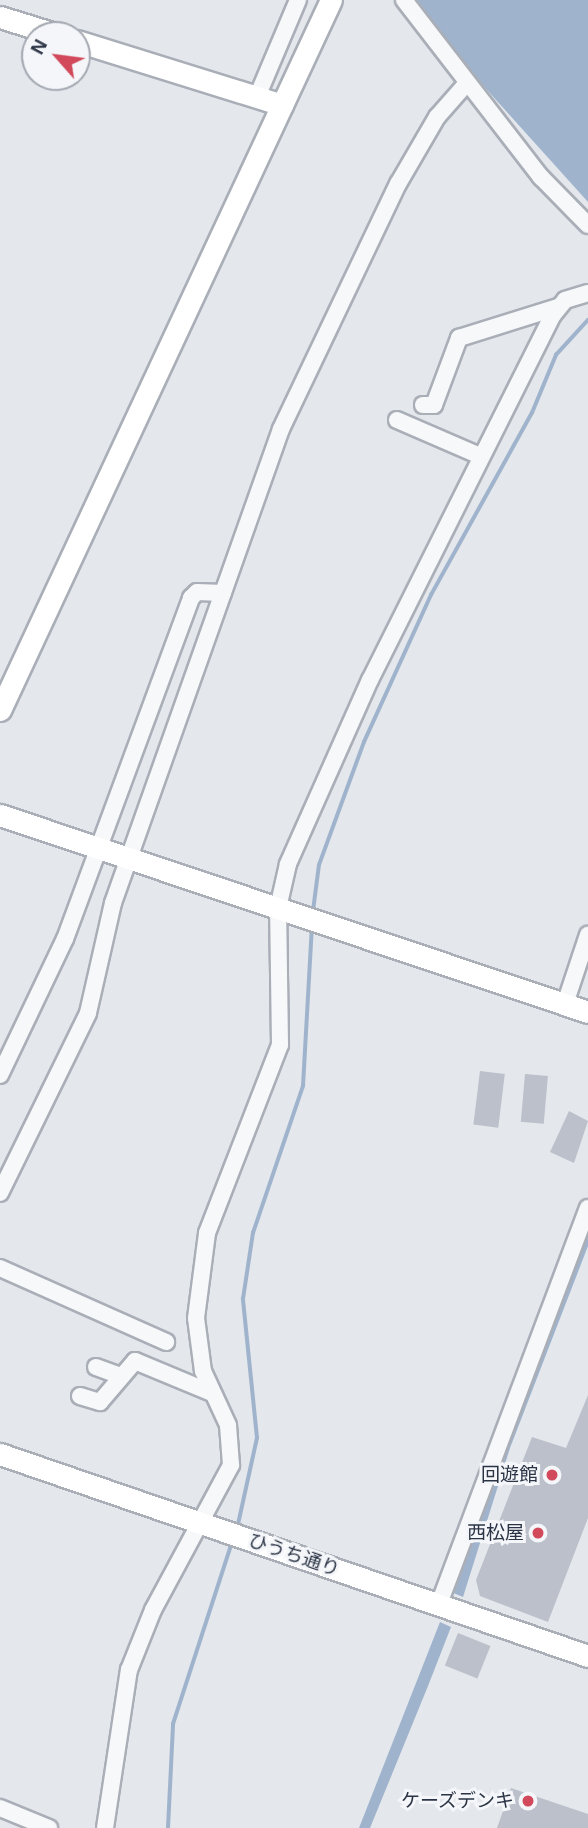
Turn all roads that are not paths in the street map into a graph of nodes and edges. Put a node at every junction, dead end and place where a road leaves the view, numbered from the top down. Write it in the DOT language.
graph roads {
  1 [pos="298,0"];
  2 [pos="331,0"];
  3 [pos="404,0"];
  4 [pos="0,17"];
  5 [pos="21,24"];
  6 [pos="91,45"];
  7 [pos="467,84"];
  8 [pos="257,97"];
  9 [pos="282,106"];
  10 [pos="588,225"];
  11 [pos="588,293"];
  12 [pos="558,307"];
  13 [pos="423,405"];
  14 [pos="397,420"];
  15 [pos="480,456"];
  16 [pos="223,593"];
  17 [pos="0,710"];
  18 [pos="0,815"];
  19 [pos="98,848"];
  20 [pos="129,859"];
  21 [pos="278,908"];
  22 [pos="588,936"];
  23 [pos="565,1004"];
  24 [pos="588,1012"];
  25 [pos="0,1075"];
  26 [pos="0,1193"];
  27 [pos="588,1208"];
  28 [pos="0,1268"];
  29 [pos="166,1342"];
  30 [pos="96,1367"];
  31 [pos="121,1376"];
  32 [pos="212,1393"];
  33 [pos="80,1396"];
  34 [pos="0,1454"];
  35 [pos="200,1524"];
  36 [pos="439,1604"];
  37 [pos="588,1656"];
  38 [pos="0,1808"];
  39 [pos="46,1828"];
  40 [pos="104,1828"];
  1 -- 8 [label="street"];
  2 -- 9 [label="street"];
  3 -- 7 [label="street"];
  4 -- 5 [label="street"];
  6 -- 8 [label="street"];
  7 -- 10 [label="street"];
  7 -- 16 [label="street"];
  8 -- 9 [label="street"];
  9 -- 17 [label="street"];
  11 -- 12 [label="street"];
  12 -- 13 [label="street"];
  12 -- 15 [label="street"];
  14 -- 15 [label="street"];
  15 -- 21 [label="street"];
  16 -- 19 [label="street"];
  16 -- 20 [label="street"];
  18 -- 19 [label="street"];
  19 -- 20 [label="street"];
  19 -- 25 [label="street"];
  20 -- 21 [label="street"];
  20 -- 26 [label="street"];
  21 -- 23 [label="street"];
  21 -- 32 [label="street"];
  22 -- 23 [label="street"];
  23 -- 24 [label="street"];
  27 -- 36 [label="street"];
  28 -- 29 [label="street"];
  30 -- 31 [label="street"];
  31 -- 32 [label="street"];
  31 -- 33 [label="street"];
  32 -- 35 [label="street"];
  34 -- 35 [label="street, ひうち通り"];
  35 -- 36 [label="street, ひうち通り"];
  35 -- 40 [label="street"];
  36 -- 37 [label="street, ひうち通り"];
  38 -- 39 [label="street"];
}
